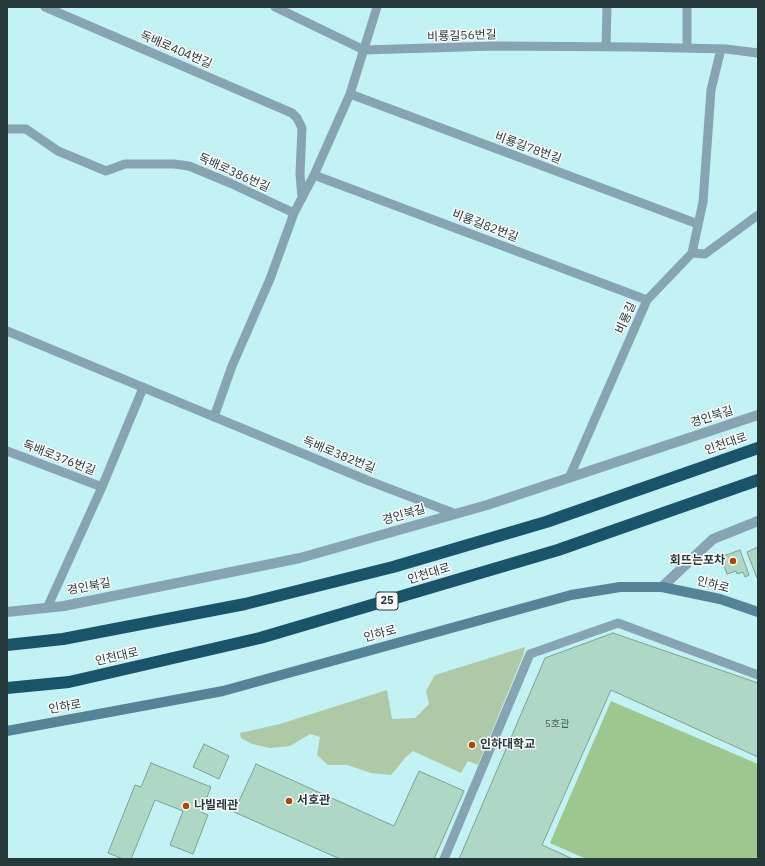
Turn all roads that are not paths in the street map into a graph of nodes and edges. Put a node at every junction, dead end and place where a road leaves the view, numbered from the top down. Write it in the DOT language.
graph roads {
  1 [pos="45,7"];
  2 [pos="275,7"];
  3 [pos="377,7"];
  4 [pos="607,7"];
  5 [pos="687,7"];
  6 [pos="606,47"];
  7 [pos="687,48"];
  8 [pos="721,49"];
  9 [pos="364,50"];
  10 [pos="758,53"];
  11 [pos="350,94"];
  12 [pos="7,129"];
  13 [pos="314,175"];
  14 [pos="302,198"];
  15 [pos="294,213"];
  16 [pos="758,215"];
  17 [pos="698,224"];
  18 [pos="692,253"];
  19 [pos="647,300"];
  20 [pos="7,330"];
  21 [pos="143,388"];
  22 [pos="758,415"];
  23 [pos="214,417"];
  24 [pos="758,448"];
  25 [pos="7,451"];
  26 [pos="569,478"];
  27 [pos="758,480"];
  28 [pos="102,487"];
  29 [pos="456,514"];
  30 [pos="758,521"];
  31 [pos="662,587"];
  32 [pos="47,608"];
  33 [pos="7,612"];
  34 [pos="758,612"];
  35 [pos="7,645"];
  36 [pos="758,675"];
  37 [pos="7,688"];
  38 [pos="7,731"];
  39 [pos="444,859"];
  1 -- 14 [label="lane, 독배로404번길"];
  2 -- 9 [label="lane"];
  3 -- 9 [label="lane"];
  4 -- 6 [label="lane"];
  5 -- 7 [label="lane"];
  6 -- 7 [label="lane, 비룡길56번길"];
  6 -- 9 [label="lane, 비룡길56번길"];
  7 -- 8 [label="lane, 비룡길56번길"];
  8 -- 10 [label="lane, 비룡길56번길"];
  8 -- 17 [label="lane"];
  9 -- 11 [label="lane"];
  11 -- 13 [label="lane"];
  11 -- 17 [label="lane, 비룡길78번길"];
  12 -- 15 [label="lane, 독배로386번길"];
  13 -- 14 [label="lane"];
  13 -- 19 [label="lane, 비룡길82번길"];
  14 -- 15 [label="lane"];
  15 -- 23 [label="lane"];
  16 -- 18 [label="lane"];
  17 -- 18 [label="lane"];
  18 -- 19 [label="lane, 비룡길"];
  19 -- 26 [label="lane, 비룡길"];
  20 -- 21 [label="lane, 독배로382번길"];
  21 -- 23 [label="lane, 독배로382번길"];
  21 -- 28 [label="lane, 경인북길"];
  22 -- 26 [label="street, 경인북길"];
  23 -- 29 [label="lane, 독배로382번길"];
  24 -- 35 [label="highway, 인천대로"];
  25 -- 28 [label="lane, 독배로376번길"];
  26 -- 29 [label="street, 경인북길"];
  27 -- 37 [label="highway, 인천대로 / 25"];
  28 -- 32 [label="lane, 경인북길"];
  29 -- 32 [label="street, 경인북길"];
  30 -- 31 [label="street"];
  31 -- 34 [label="main road, 인하로"];
  31 -- 38 [label="main road, 인하로"];
  32 -- 33 [label="street, 경인북길"];
  36 -- 39 [label="lane"];
}
